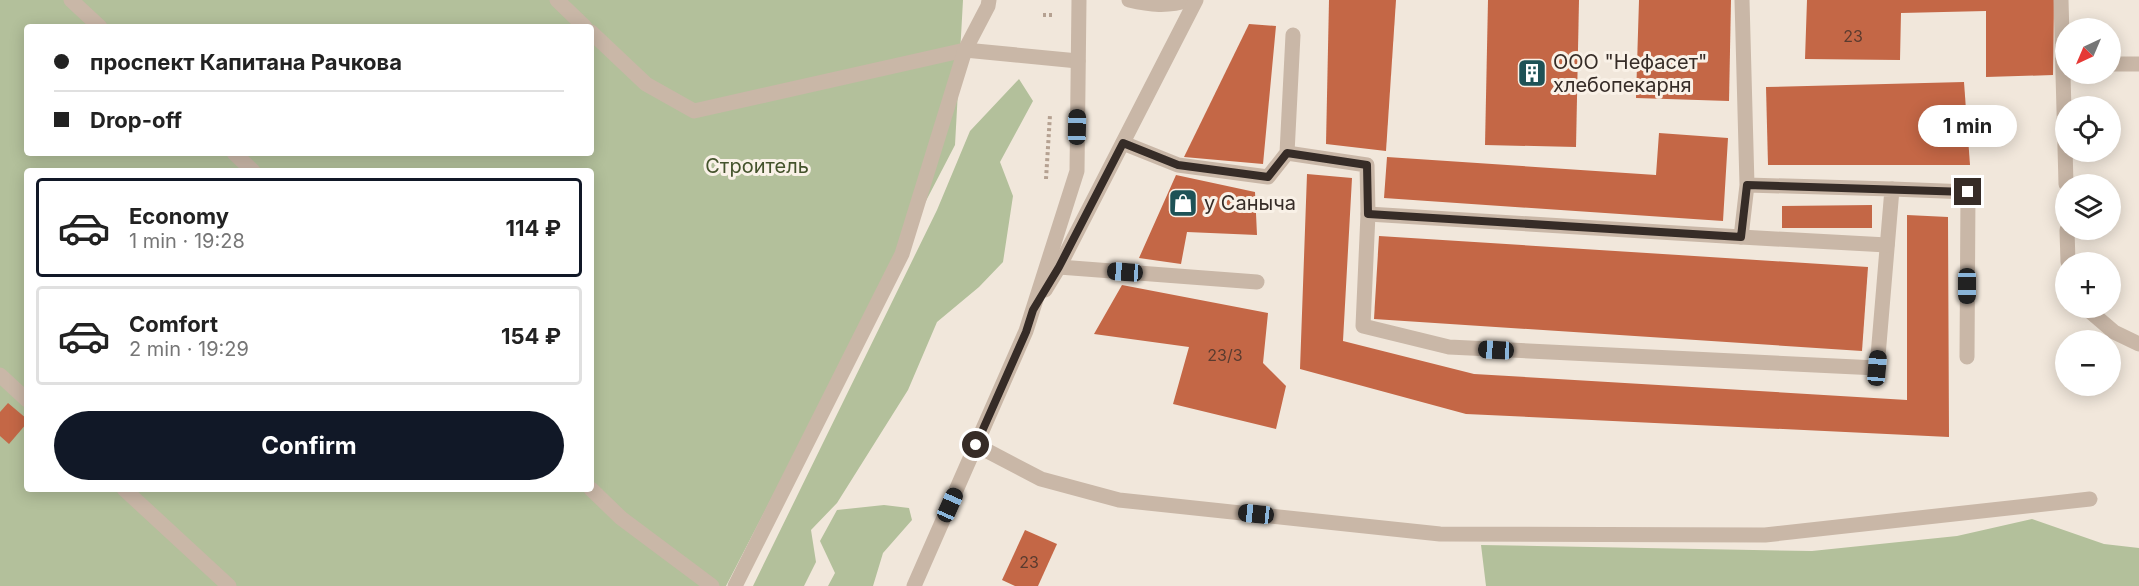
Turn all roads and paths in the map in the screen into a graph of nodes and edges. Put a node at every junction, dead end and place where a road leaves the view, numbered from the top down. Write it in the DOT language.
graph roads {
  1 [pos="71,0"];
  2 [pos="557,0"];
  3 [pos="989,0"];
  4 [pos="1079,0"];
  5 [pos="1129,0"];
  6 [pos="1189,0"];
  7 [pos="1196,0"];
  8 [pos="1742,0"];
  9 [pos="2061,0"];
  10 [pos="1054,8"];
  11 [pos="1043,15"];
  12 [pos="1054,15"];
  13 [pos="2062,18"];
  14 [pos="97,24"];
  15 [pos="582,24"];
  16 [pos="594,35"];
  17 [pos="1293,35"];
  18 [pos="965,50"];
  19 [pos="1053,59"];
  20 [pos="1078,61"];
  21 [pos="2121,64"];
  22 [pos="2139,64"];
  23 [pos="2064,84"];
  24 [pos="1050,104"];
  25 [pos="1123,143"];
  26 [pos="1287,153"];
  27 [pos="237,156"];
  28 [pos="250,168"];
  29 [pos="2066,174"];
  30 [pos="1046,183"];
  31 [pos="1747,185"];
  32 [pos="1892,189"];
  33 [pos="1368,214"];
  34 [pos="1741,237"];
  35 [pos="1887,245"];
  36 [pos="1059,267"];
  37 [pos="1257,282"];
  38 [pos="1033,310"];
  39 [pos="2098,318"];
  40 [pos="2139,344"];
  41 [pos="1967,357"];
  42 [pos="0,375"];
  43 [pos="24,397"];
  44 [pos="976,445"];
  45 [pos="127,492"];
  46 [pos="594,492"];
  47 [pos="2090,499"];
  48 [pos="229,586"];
  49 [pos="712,586"];
  50 [pos="735,586"];
  51 [pos="914,586"];
  1 -- 14 [label="street"];
  2 -- 15 [label="street"];
  3 -- 18 [label="street"];
  4 -- 20 [label="street"];
  5 -- 6 [label="street"];
  7 -- 25 [label="street"];
  8 -- 31 [label="street"];
  9 -- 13 [label="street"];
  10 -- 12 [label="path"];
  11 -- 12 [label="path"];
  12 -- 19 [label="path"];
  16 -- 18 [label="street"];
  17 -- 26 [label="street"];
  18 -- 19 [label="street"];
  18 -- 50 [label="street"];
  19 -- 20 [label="street"];
  20 -- 38 [label="street"];
  21 -- 22 [label="street"];
  23 -- 29 [label="street"];
  24 -- 30 [label="path"];
  25 -- 26 [label="street"];
  25 -- 36 [label="street"];
  26 -- 33 [label="street"];
  27 -- 28 [label="street"];
  31 -- 32 [label="street"];
  31 -- 34 [label="street"];
  32 -- 35 [label="street"];
  32 -- 41 [label="street"];
  33 -- 34 [label="street"];
  33 -- 35 [label="street"];
  34 -- 35 [label="street"];
  36 -- 37 [label="street"];
  36 -- 38 [label="street"];
  38 -- 44 [label="street"];
  39 -- 40 [label="street"];
  42 -- 43 [label="street"];
  44 -- 47 [label="street"];
  44 -- 51 [label="street"];
  45 -- 48 [label="street"];
  46 -- 49 [label="street"];
}
